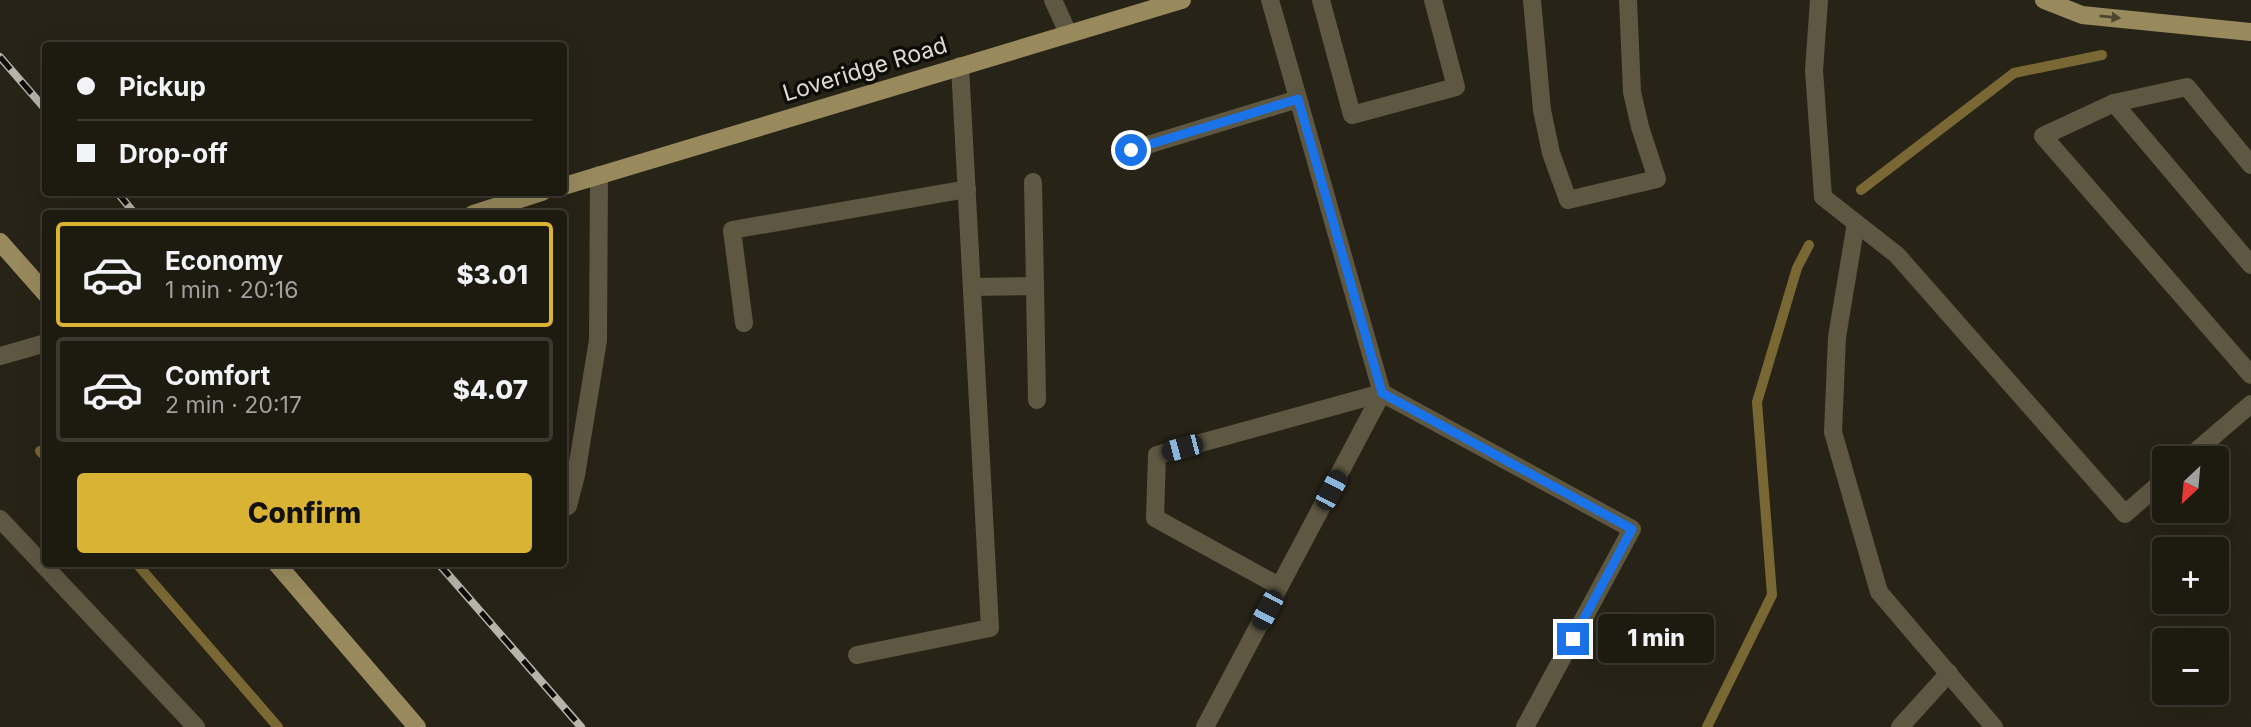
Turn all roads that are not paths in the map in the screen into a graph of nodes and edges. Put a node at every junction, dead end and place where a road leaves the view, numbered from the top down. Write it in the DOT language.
graph roads {
  1 [pos="1053,0"];
  2 [pos="1181,0"];
  3 [pos="1270,0"];
  4 [pos="1321,0"];
  5 [pos="1433,0"];
  6 [pos="1532,0"];
  7 [pos="1628,0"];
  8 [pos="1819,0"];
  9 [pos="2044,0"];
  10 [pos="2251,32"];
  11 [pos="1068,33"];
  12 [pos="960,66"];
  13 [pos="1298,99"];
  14 [pos="2114,103"];
  15 [pos="1131,150"];
  16 [pos="2251,165"];
  17 [pos="599,175"];
  18 [pos="1033,182"];
  19 [pos="567,185"];
  20 [pos="967,189"];
  21 [pos="529,196"];
  22 [pos="486,210"];
  23 [pos="1856,223"];
  24 [pos="0,242"];
  25 [pos="2251,265"];
  26 [pos="1035,286"];
  27 [pos="972,287"];
  28 [pos="42,289"];
  29 [pos="744,323"];
  30 [pos="42,344"];
  31 [pos="0,356"];
  32 [pos="2251,375"];
  33 [pos="1382,393"];
  34 [pos="1037,400"];
  35 [pos="2251,404"];
  36 [pos="2203,446"];
  37 [pos="2152,490"];
  38 [pos="568,506"];
  39 [pos="0,519"];
  40 [pos="42,564"];
  41 [pos="45,567"];
  42 [pos="280,567"];
  43 [pos="1279,586"];
  44 [pos="857,655"];
  45 [pos="1949,673"];
  46 [pos="196,727"];
  47 [pos="417,727"];
  48 [pos="1205,727"];
  49 [pos="1525,727"];
  50 [pos="1900,727"];
  51 [pos="1994,727"];
  1 -- 11 [label="street"];
  2 -- 11 [label="main road, Loveridge Road"];
  3 -- 13 [label="street"];
  4 -- 5 [label="street"];
  6 -- 7 [label="street"];
  8 -- 23 [label="street"];
  9 -- 10 [label="main road, one-way"];
  11 -- 12 [label="main road, Loveridge Road"];
  12 -- 17 [label="main road, Loveridge Road"];
  12 -- 20 [label="street"];
  13 -- 15 [label="street"];
  13 -- 33 [label="street"];
  14 -- 16 [label="street"];
  14 -- 25 [label="street"];
  14 -- 32 [label="street"];
  17 -- 19 [label="main road, Loveridge Road"];
  17 -- 38 [label="street"];
  18 -- 26 [label="street"];
  20 -- 27 [label="street"];
  20 -- 29 [label="street"];
  21 -- 22 [label="main road"];
  23 -- 37 [label="street"];
  23 -- 45 [label="street"];
  24 -- 28 [label="main road"];
  26 -- 27 [label="street"];
  26 -- 34 [label="street"];
  27 -- 44 [label="street"];
  30 -- 31 [label="street"];
  33 -- 43 [label="street"];
  33 -- 43 [label="street"];
  33 -- 49 [label="street"];
  35 -- 36 [label="street"];
  39 -- 40 [label="street"];
  41 -- 46 [label="street"];
  42 -- 47 [label="main road"];
  43 -- 48 [label="street"];
  45 -- 50 [label="street"];
  45 -- 51 [label="street"];
}
